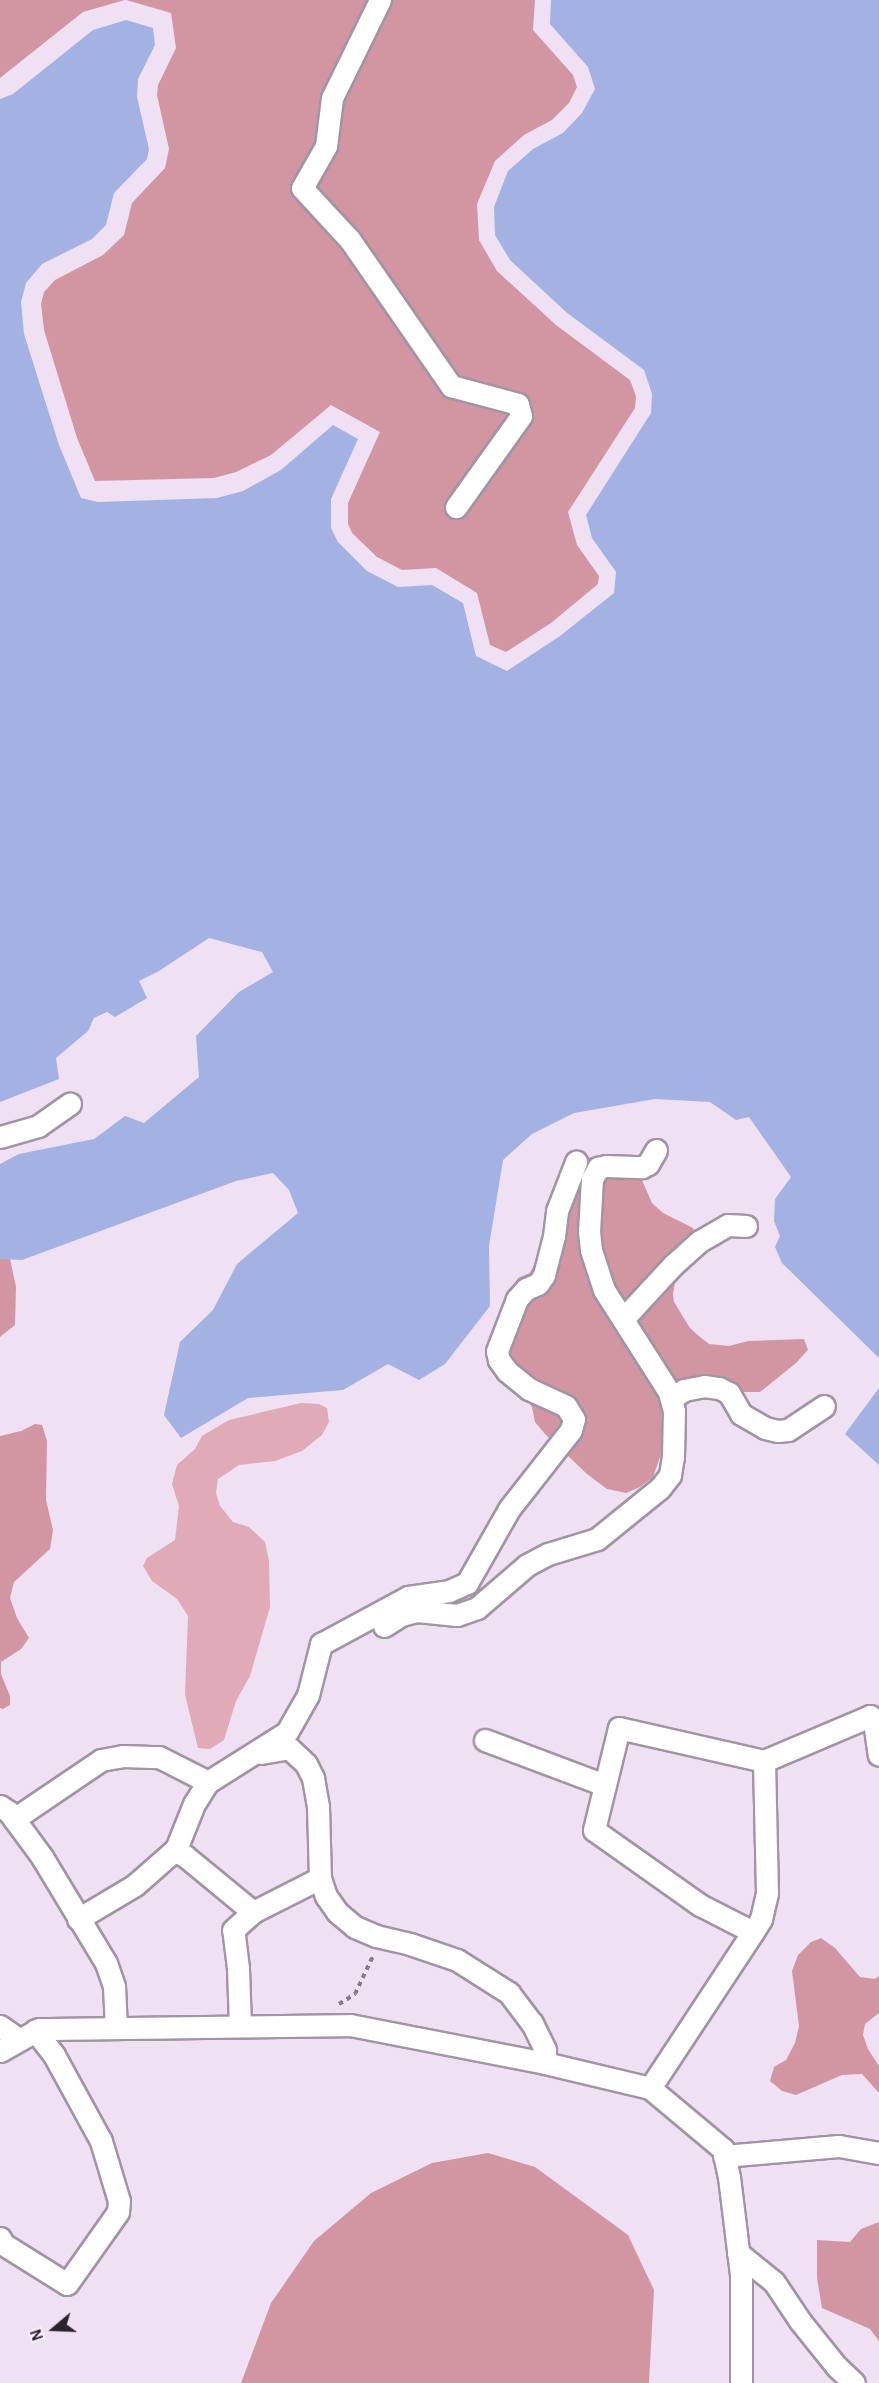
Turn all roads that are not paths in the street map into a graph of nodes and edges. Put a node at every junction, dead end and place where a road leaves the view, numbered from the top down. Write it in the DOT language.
graph roads {
  1 [pos="380,0"];
  2 [pos="456,507"];
  3 [pos="69,1104"];
  4 [pos="0,1137"];
  5 [pos="656,1150"];
  6 [pos="576,1162"];
  7 [pos="746,1226"];
  8 [pos="623,1319"];
  9 [pos="671,1399"];
  10 [pos="824,1406"];
  11 [pos="346,1631"];
  12 [pos="485,1740"];
  13 [pos="252,1755"];
  14 [pos="879,1755"];
  15 [pos="764,1761"];
  16 [pos="208,1782"];
  17 [pos="605,1785"];
  18 [pos="7,1812"];
  19 [pos="174,1851"];
  20 [pos="320,1878"];
  21 [pos="253,1912"];
  22 [pos="78,1919"];
  23 [pos="753,1932"];
  24 [pos="0,2026"];
  25 [pos="240,2026"];
  26 [pos="116,2028"];
  27 [pos="27,2035"];
  28 [pos="0,2051"];
  29 [pos="545,2063"];
  30 [pos="650,2088"];
  31 [pos="879,2154"];
  32 [pos="724,2156"];
  33 [pos="0,2238"];
  34 [pos="738,2253"];
  35 [pos="741,2383"];
  36 [pos="854,2383"];
  1 -- 2 [label="street"];
  3 -- 4 [label="street"];
  5 -- 8 [label="street"];
  6 -- 11 [label="street"];
  7 -- 8 [label="street"];
  8 -- 9 [label="street"];
  9 -- 10 [label="street"];
  9 -- 11 [label="street"];
  11 -- 13 [label="street"];
  12 -- 17 [label="street"];
  13 -- 16 [label="street"];
  13 -- 20 [label="street"];
  14 -- 15 [label="street"];
  15 -- 17 [label="street"];
  15 -- 23 [label="street"];
  16 -- 18 [label="street"];
  16 -- 19 [label="street"];
  17 -- 23 [label="street"];
  18 -- 22 [label="street"];
  19 -- 21 [label="street"];
  19 -- 22 [label="street"];
  20 -- 21 [label="street"];
  20 -- 29 [label="street"];
  21 -- 25 [label="street"];
  22 -- 26 [label="street"];
  23 -- 30 [label="street"];
  24 -- 27 [label="street"];
  25 -- 26 [label="street"];
  25 -- 29 [label="street"];
  26 -- 27 [label="street"];
  27 -- 28 [label="street"];
  27 -- 33 [label="street"];
  29 -- 30 [label="street"];
  30 -- 32 [label="street"];
  31 -- 32 [label="street"];
  32 -- 34 [label="street"];
  34 -- 35 [label="street"];
  34 -- 36 [label="street"];
}
